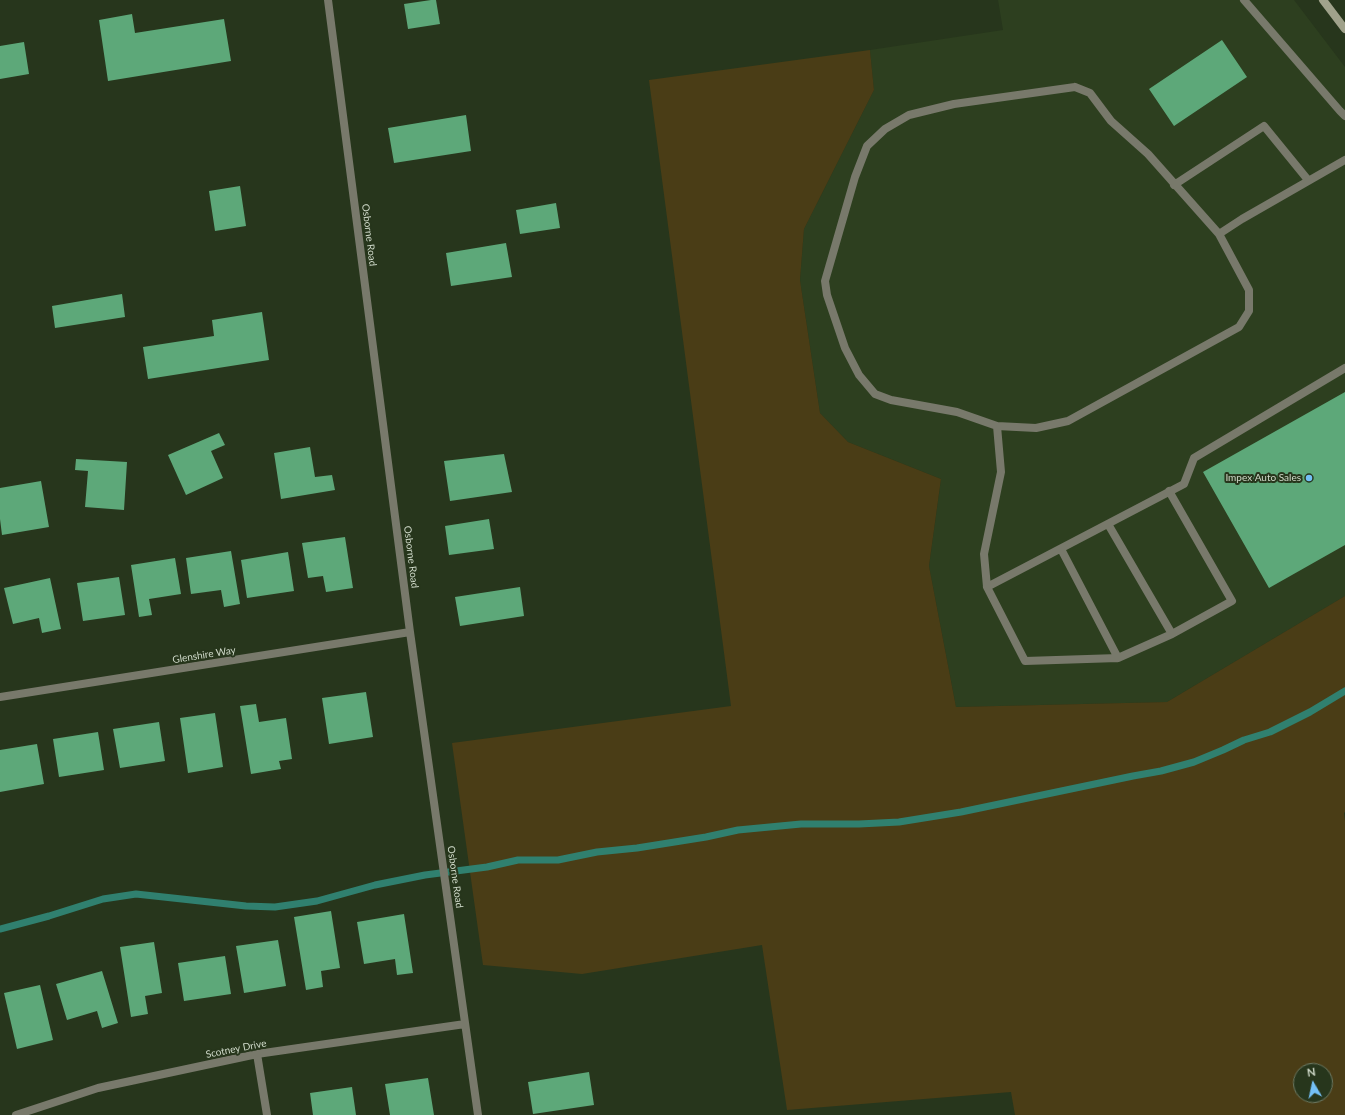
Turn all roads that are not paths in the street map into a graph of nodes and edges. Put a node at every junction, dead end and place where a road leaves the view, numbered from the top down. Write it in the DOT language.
graph roads {
  1 [pos="328,0"];
  2 [pos="1244,0"];
  3 [pos="1323,0"];
  4 [pos="1345,29"];
  5 [pos="1345,116"];
  6 [pos="1345,160"];
  7 [pos="1308,180"];
  8 [pos="1174,185"];
  9 [pos="1219,234"];
  10 [pos="1345,368"];
  11 [pos="997,426"];
  12 [pos="1169,491"];
  13 [pos="1108,524"];
  14 [pos="1061,549"];
  15 [pos="987,587"];
  16 [pos="410,632"];
  17 [pos="1172,634"];
  18 [pos="1118,658"];
  19 [pos="0,697"];
  20 [pos="465,1024"];
  21 [pos="257,1054"];
  22 [pos="16,1115"];
  23 [pos="267,1115"];
  24 [pos="478,1115"];
  1 -- 16 [label="street, Osborne Road"];
  2 -- 5 [label="street"];
  3 -- 4 [label="main road"];
  6 -- 7 [label="street"];
  7 -- 8 [label="street"];
  7 -- 9 [label="street"];
  8 -- 9 [label="street"];
  8 -- 11 [label="street"];
  9 -- 11 [label="street"];
  10 -- 12 [label="street"];
  11 -- 15 [label="street"];
  12 -- 13 [label="street"];
  12 -- 17 [label="street"];
  13 -- 14 [label="street"];
  13 -- 17 [label="street"];
  14 -- 15 [label="street"];
  14 -- 18 [label="street"];
  15 -- 18 [label="street"];
  16 -- 19 [label="street, Glenshire Way"];
  16 -- 20 [label="street, Osborne Road"];
  17 -- 18 [label="street"];
  20 -- 21 [label="street, Scotney Drive"];
  20 -- 24 [label="street, Osborne Road"];
  21 -- 22 [label="street, Scotney Drive"];
  21 -- 23 [label="street"];
}
